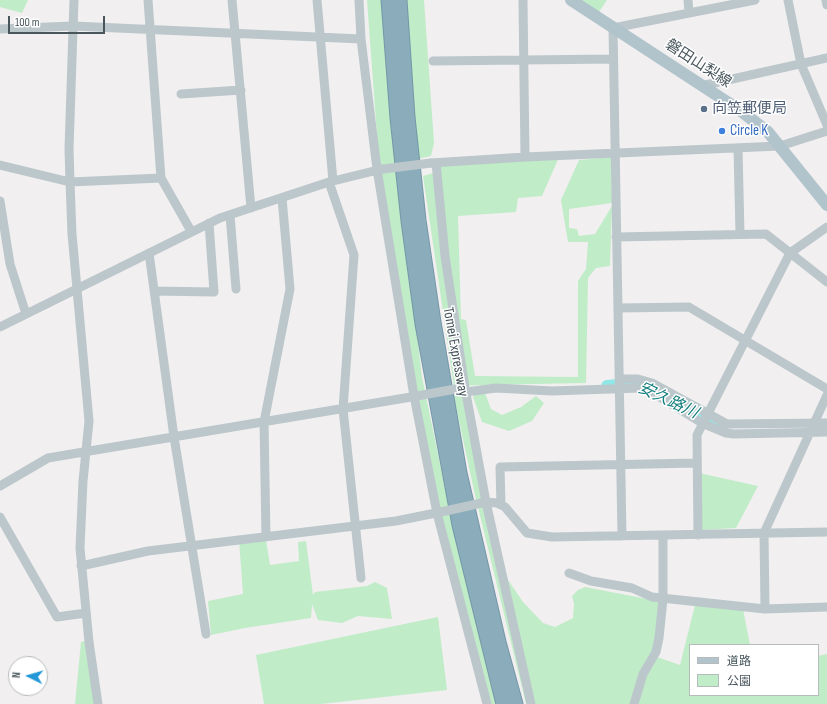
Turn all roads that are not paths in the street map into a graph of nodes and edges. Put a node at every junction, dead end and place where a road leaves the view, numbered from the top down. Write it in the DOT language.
graph roads {
  1 [pos="74,0"];
  2 [pos="148,0"];
  3 [pos="232,0"];
  4 [pos="317,0"];
  5 [pos="359,0"];
  6 [pos="388,0"];
  7 [pos="400,0"];
  8 [pos="523,0"];
  9 [pos="571,0"];
  10 [pos="688,0"];
  11 [pos="755,0"];
  12 [pos="788,0"];
  13 [pos="826,0"];
  14 [pos="827,5"];
  15 [pos="690,12"];
  16 [pos="74,26"];
  17 [pos="613,28"];
  18 [pos="0,29"];
  19 [pos="150,30"];
  20 [pos="236,34"];
  21 [pos="321,38"];
  22 [pos="361,39"];
  23 [pos="613,58"];
  24 [pos="827,58"];
  25 [pos="524,60"];
  26 [pos="433,61"];
  27 [pos="802,64"];
  28 [pos="701,86"];
  29 [pos="241,90"];
  30 [pos="181,94"];
  31 [pos="827,124"];
  32 [pos="827,131"];
  33 [pos="780,146"];
  34 [pos="738,148"];
  35 [pos="614,153"];
  36 [pos="525,157"];
  37 [pos="434,163"];
  38 [pos="0,165"];
  39 [pos="380,169"];
  40 [pos="161,178"];
  41 [pos="331,181"];
  42 [pos="70,182"];
  43 [pos="282,198"];
  44 [pos="0,201"];
  45 [pos="827,205"];
  46 [pos="251,208"];
  47 [pos="230,215"];
  48 [pos="209,223"];
  49 [pos="827,227"];
  50 [pos="191,231"];
  51 [pos="740,234"];
  52 [pos="616,237"];
  53 [pos="149,253"];
  54 [pos="790,253"];
  55 [pos="827,282"];
  56 [pos="78,288"];
  57 [pos="236,289"];
  58 [pos="154,291"];
  59 [pos="618,308"];
  60 [pos="26,314"];
  61 [pos="0,327"];
  62 [pos="745,340"];
  63 [pos="620,383"];
  64 [pos="464,389"];
  65 [pos="827,389"];
  66 [pos="827,395"];
  67 [pos="416,396"];
  68 [pos="343,409"];
  69 [pos="707,414"];
  70 [pos="264,422"];
  71 [pos="702,423"];
  72 [pos="827,423"];
  73 [pos="811,428"];
  74 [pos="827,432"];
  75 [pos="174,437"];
  76 [pos="87,452"];
  77 [pos="697,463"];
  78 [pos="620,464"];
  79 [pos="0,486"];
  80 [pos="486,502"];
  81 [pos="501,505"];
  82 [pos="439,513"];
  83 [pos="0,517"];
  84 [pos="355,526"];
  85 [pos="827,532"];
  86 [pos="764,534"];
  87 [pos="663,535"];
  88 [pos="698,535"];
  89 [pos="622,536"];
  90 [pos="266,537"];
  91 [pos="192,545"];
  92 [pos="81,566"];
  93 [pos="569,573"];
  94 [pos="361,578"];
  95 [pos="663,599"];
  96 [pos="827,607"];
  97 [pos="765,609"];
  98 [pos="86,613"];
  99 [pos="206,634"];
  100 [pos="98,704"];
  101 [pos="487,704"];
  102 [pos="503,704"];
  103 [pos="516,704"];
  104 [pos="531,704"];
  105 [pos="634,704"];
  1 -- 16 [label="street"];
  2 -- 19 [label="street"];
  3 -- 20 [label="street"];
  4 -- 21 [label="street"];
  5 -- 22 [label="street"];
  6 -- 102 [label="highway, Tomei Expressway"];
  7 -- 103 [label="highway, Tomei Expressway"];
  8 -- 25 [label="street"];
  9 -- 17 [label="main road, 磐田山梨線"];
  10 -- 15 [label="street"];
  11 -- 15 [label="street"];
  12 -- 27 [label="street"];
  13 -- 14 [label="street"];
  15 -- 17 [label="street"];
  16 -- 18 [label="street"];
  16 -- 19 [label="street"];
  16 -- 42 [label="street"];
  17 -- 23 [label="street"];
  17 -- 28 [label="main road, 磐田山梨線"];
  19 -- 20 [label="street"];
  19 -- 40 [label="street"];
  20 -- 21 [label="street"];
  20 -- 29 [label="street"];
  21 -- 22 [label="street"];
  21 -- 41 [label="street"];
  22 -- 39 [label="street"];
  23 -- 25 [label="street"];
  23 -- 35 [label="street"];
  24 -- 27 [label="street"];
  25 -- 26 [label="street"];
  25 -- 36 [label="street"];
  27 -- 28 [label="street"];
  27 -- 31 [label="street"];
  28 -- 33 [label="main road, 磐田山梨線"];
  29 -- 30 [label="street"];
  29 -- 46 [label="street"];
  32 -- 33 [label="street"];
  33 -- 34 [label="street"];
  33 -- 45 [label="main road, 磐田山梨線"];
  34 -- 35 [label="street"];
  34 -- 51 [label="street"];
  35 -- 36 [label="street"];
  35 -- 52 [label="street"];
  36 -- 37 [label="street"];
  37 -- 39 [label="street, bridge"];
  37 -- 64 [label="street"];
  38 -- 42 [label="street"];
  39 -- 41 [label="street"];
  39 -- 67 [label="street"];
  40 -- 42 [label="street"];
  40 -- 50 [label="street"];
  41 -- 43 [label="street"];
  41 -- 68 [label="street"];
  42 -- 56 [label="street"];
  43 -- 46 [label="street"];
  43 -- 70 [label="street"];
  44 -- 60 [label="street"];
  46 -- 47 [label="street"];
  47 -- 48 [label="street"];
  47 -- 57 [label="street"];
  48 -- 50 [label="street"];
  48 -- 58 [label="street"];
  49 -- 54 [label="street"];
  50 -- 53 [label="street"];
  51 -- 52 [label="street"];
  51 -- 54 [label="street"];
  52 -- 59 [label="street"];
  53 -- 56 [label="street"];
  53 -- 58 [label="street"];
  54 -- 55 [label="street"];
  54 -- 62 [label="street"];
  56 -- 60 [label="street"];
  56 -- 76 [label="street"];
  58 -- 75 [label="street"];
  59 -- 62 [label="street"];
  59 -- 63 [label="street"];
  60 -- 61 [label="street"];
  62 -- 65 [label="street"];
  62 -- 69 [label="street"];
  63 -- 64 [label="street"];
  63 -- 69 [label="street"];
  63 -- 71 [label="street"];
  63 -- 78 [label="street"];
  64 -- 67 [label="street, bridge"];
  64 -- 80 [label="street"];
  66 -- 73 [label="street"];
  67 -- 68 [label="street"];
  67 -- 82 [label="street"];
  68 -- 70 [label="street"];
  68 -- 84 [label="street"];
  69 -- 71 [label="street"];
  69 -- 73 [label="street"];
  70 -- 75 [label="street"];
  70 -- 90 [label="street"];
  71 -- 73 [label="street"];
  71 -- 77 [label="street"];
  72 -- 73 [label="street"];
  73 -- 74 [label="street"];
  73 -- 86 [label="street"];
  75 -- 76 [label="street"];
  75 -- 91 [label="street"];
  76 -- 79 [label="street"];
  76 -- 92 [label="street"];
  77 -- 78 [label="street"];
  77 -- 88 [label="street"];
  78 -- 81 [label="street"];
  78 -- 89 [label="street"];
  80 -- 81 [label="street"];
  80 -- 82 [label="street, bridge"];
  80 -- 104 [label="street"];
  81 -- 89 [label="street"];
  82 -- 84 [label="street"];
  82 -- 101 [label="street"];
  83 -- 98 [label="street"];
  84 -- 90 [label="street"];
  84 -- 94 [label="street"];
  85 -- 86 [label="street"];
  86 -- 88 [label="street"];
  86 -- 97 [label="street"];
  87 -- 88 [label="street"];
  87 -- 89 [label="street"];
  87 -- 95 [label="street"];
  90 -- 91 [label="street"];
  91 -- 92 [label="street"];
  91 -- 99 [label="street"];
  92 -- 98 [label="street"];
  93 -- 95 [label="street"];
  95 -- 97 [label="street"];
  95 -- 105 [label="street"];
  96 -- 97 [label="street"];
  98 -- 100 [label="street"];
}
